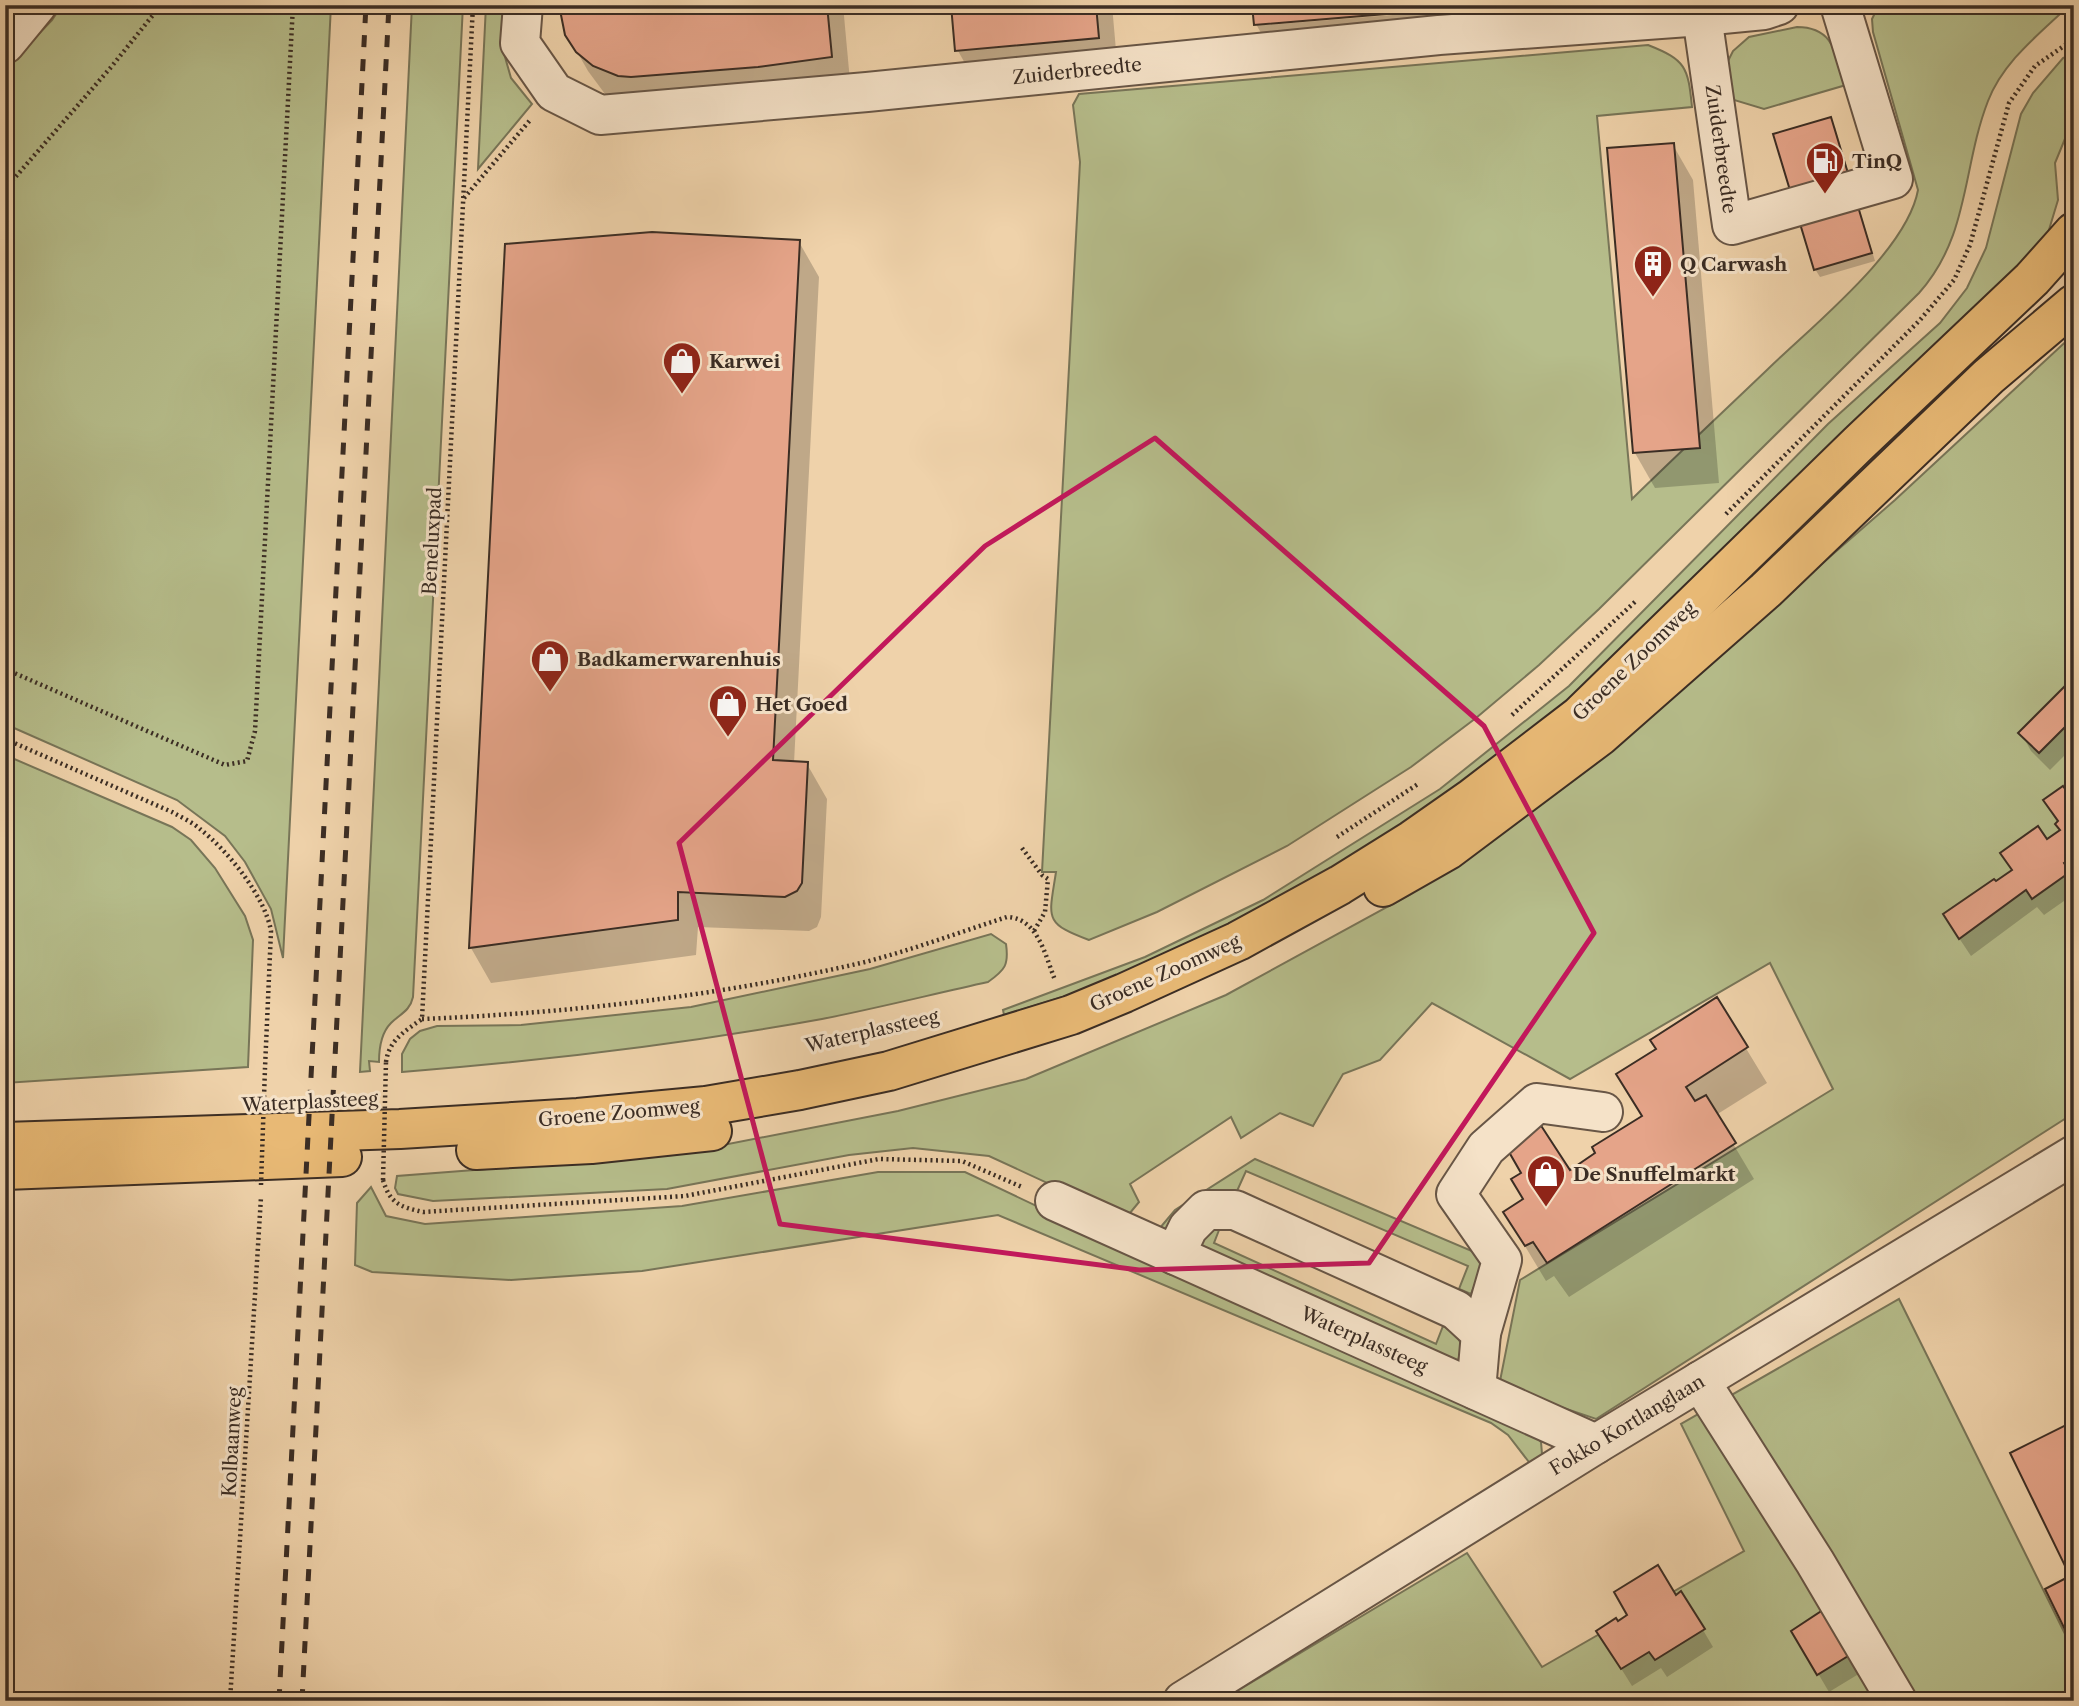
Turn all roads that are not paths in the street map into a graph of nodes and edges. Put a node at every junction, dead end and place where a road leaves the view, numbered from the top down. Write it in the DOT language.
graph roads {
  1 [pos="37,5"];
  2 [pos="523,5"];
  3 [pos="1779,5"];
  4 [pos="1840,5"];
  5 [pos="1702,16"];
  6 [pos="5,44"];
  7 [pos="2074,232"];
  8 [pos="2074,304"];
  9 [pos="1603,1112"];
  10 [pos="5,1142"];
  11 [pos="2074,1155"];
  12 [pos="5,1170"];
  13 [pos="1055,1201"];
  14 [pos="1175,1255"];
  15 [pos="1481,1333"];
  16 [pos="1700,1381"];
  17 [pos="1476,1390"];
  18 [pos="1596,1444"];
  19 [pos="1207,1694"];
  20 [pos="1897,1701"];
  1 -- 6 [label="street"];
  2 -- 5 [label="street, Zuiderbreedte"];
  3 -- 5 [label="street, Zuiderbreedte"];
  4 -- 5 [label="street, Zuiderbreedte"];
  7 -- 10 [label="main road, Groene Zoomweg"];
  8 -- 12 [label="main road, Groene Zoomweg"];
  9 -- 15 [label="street"];
  11 -- 16 [label="street, Fokko Kortlanglaan"];
  13 -- 14 [label="street, Waterplassteeg"];
  14 -- 15 [label="street"];
  14 -- 17 [label="street, Waterplassteeg"];
  15 -- 17 [label="street"];
  16 -- 18 [label="street, Fokko Kortlanglaan"];
  16 -- 20 [label="street"];
  17 -- 18 [label="street, Waterplassteeg"];
  18 -- 19 [label="street, Fokko Kortlanglaan"];
}
